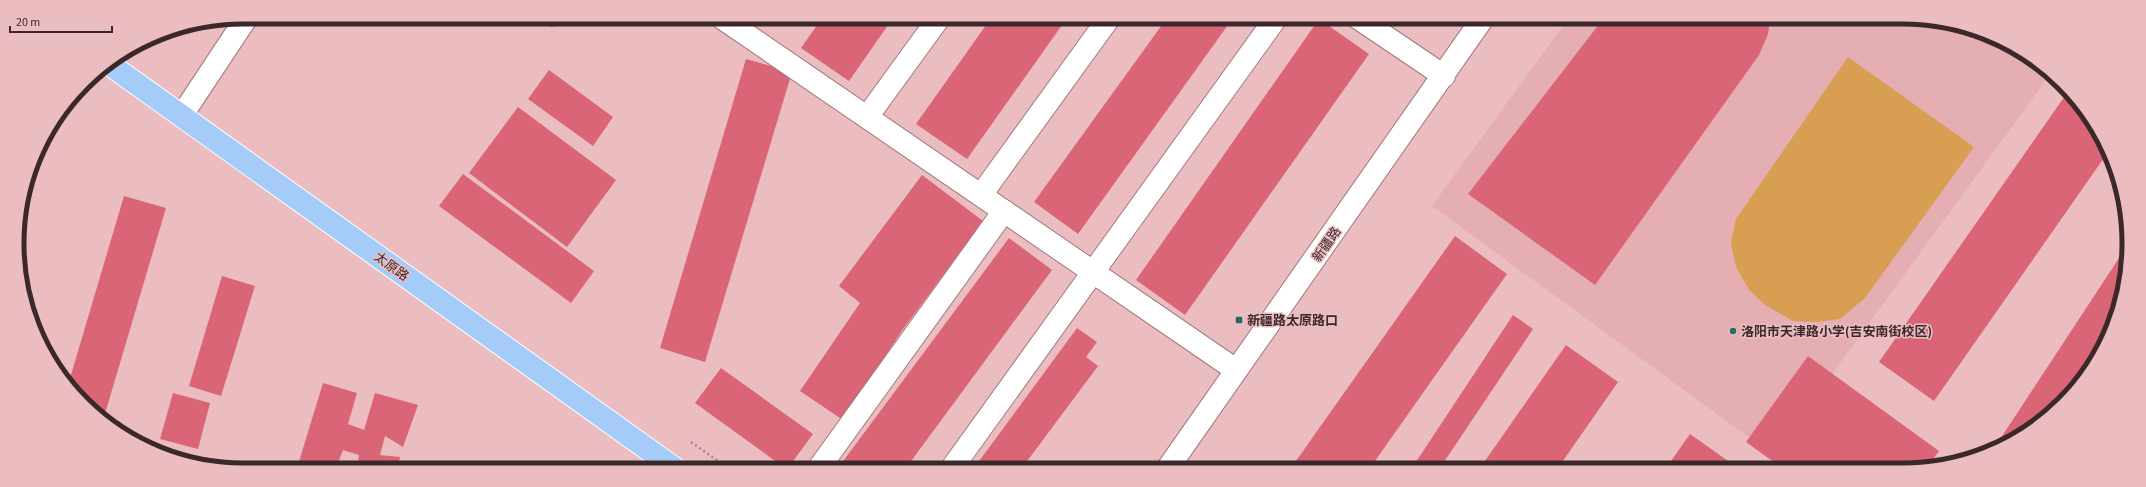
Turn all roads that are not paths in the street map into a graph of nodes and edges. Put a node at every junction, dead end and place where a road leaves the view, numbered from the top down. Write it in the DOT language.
graph roads {
  1 [pos="242,24"];
  2 [pos="731,24"];
  3 [pos="935,24"];
  4 [pos="1105,24"];
  5 [pos="1272,24"];
  6 [pos="1367,24"];
  7 [pos="1480,24"];
  8 [pos="113,67"];
  9 [pos="1444,76"];
  10 [pos="182,114"];
  11 [pos="867,117"];
  12 [pos="981,195"];
  13 [pos="1004,211"];
  14 [pos="1093,272"];
  15 [pos="1236,370"];
  16 [pos="667,463"];
  17 [pos="823,463"];
  18 [pos="956,463"];
  19 [pos="1171,463"];
  1 -- 10 [label="street"];
  2 -- 11 [label="street"];
  3 -- 11 [label="street"];
  4 -- 12 [label="street"];
  5 -- 14 [label="street"];
  6 -- 9 [label="street"];
  7 -- 9 [label="street, 新疆路"];
  8 -- 10 [label="main road, 太原路"];
  9 -- 15 [label="street, 新疆路"];
  10 -- 16 [label="main road, 太原路"];
  11 -- 12 [label="street"];
  12 -- 13 [label="street"];
  13 -- 14 [label="street"];
  13 -- 17 [label="street"];
  14 -- 15 [label="street"];
  14 -- 18 [label="street"];
  15 -- 19 [label="street, 新疆路"];
}
